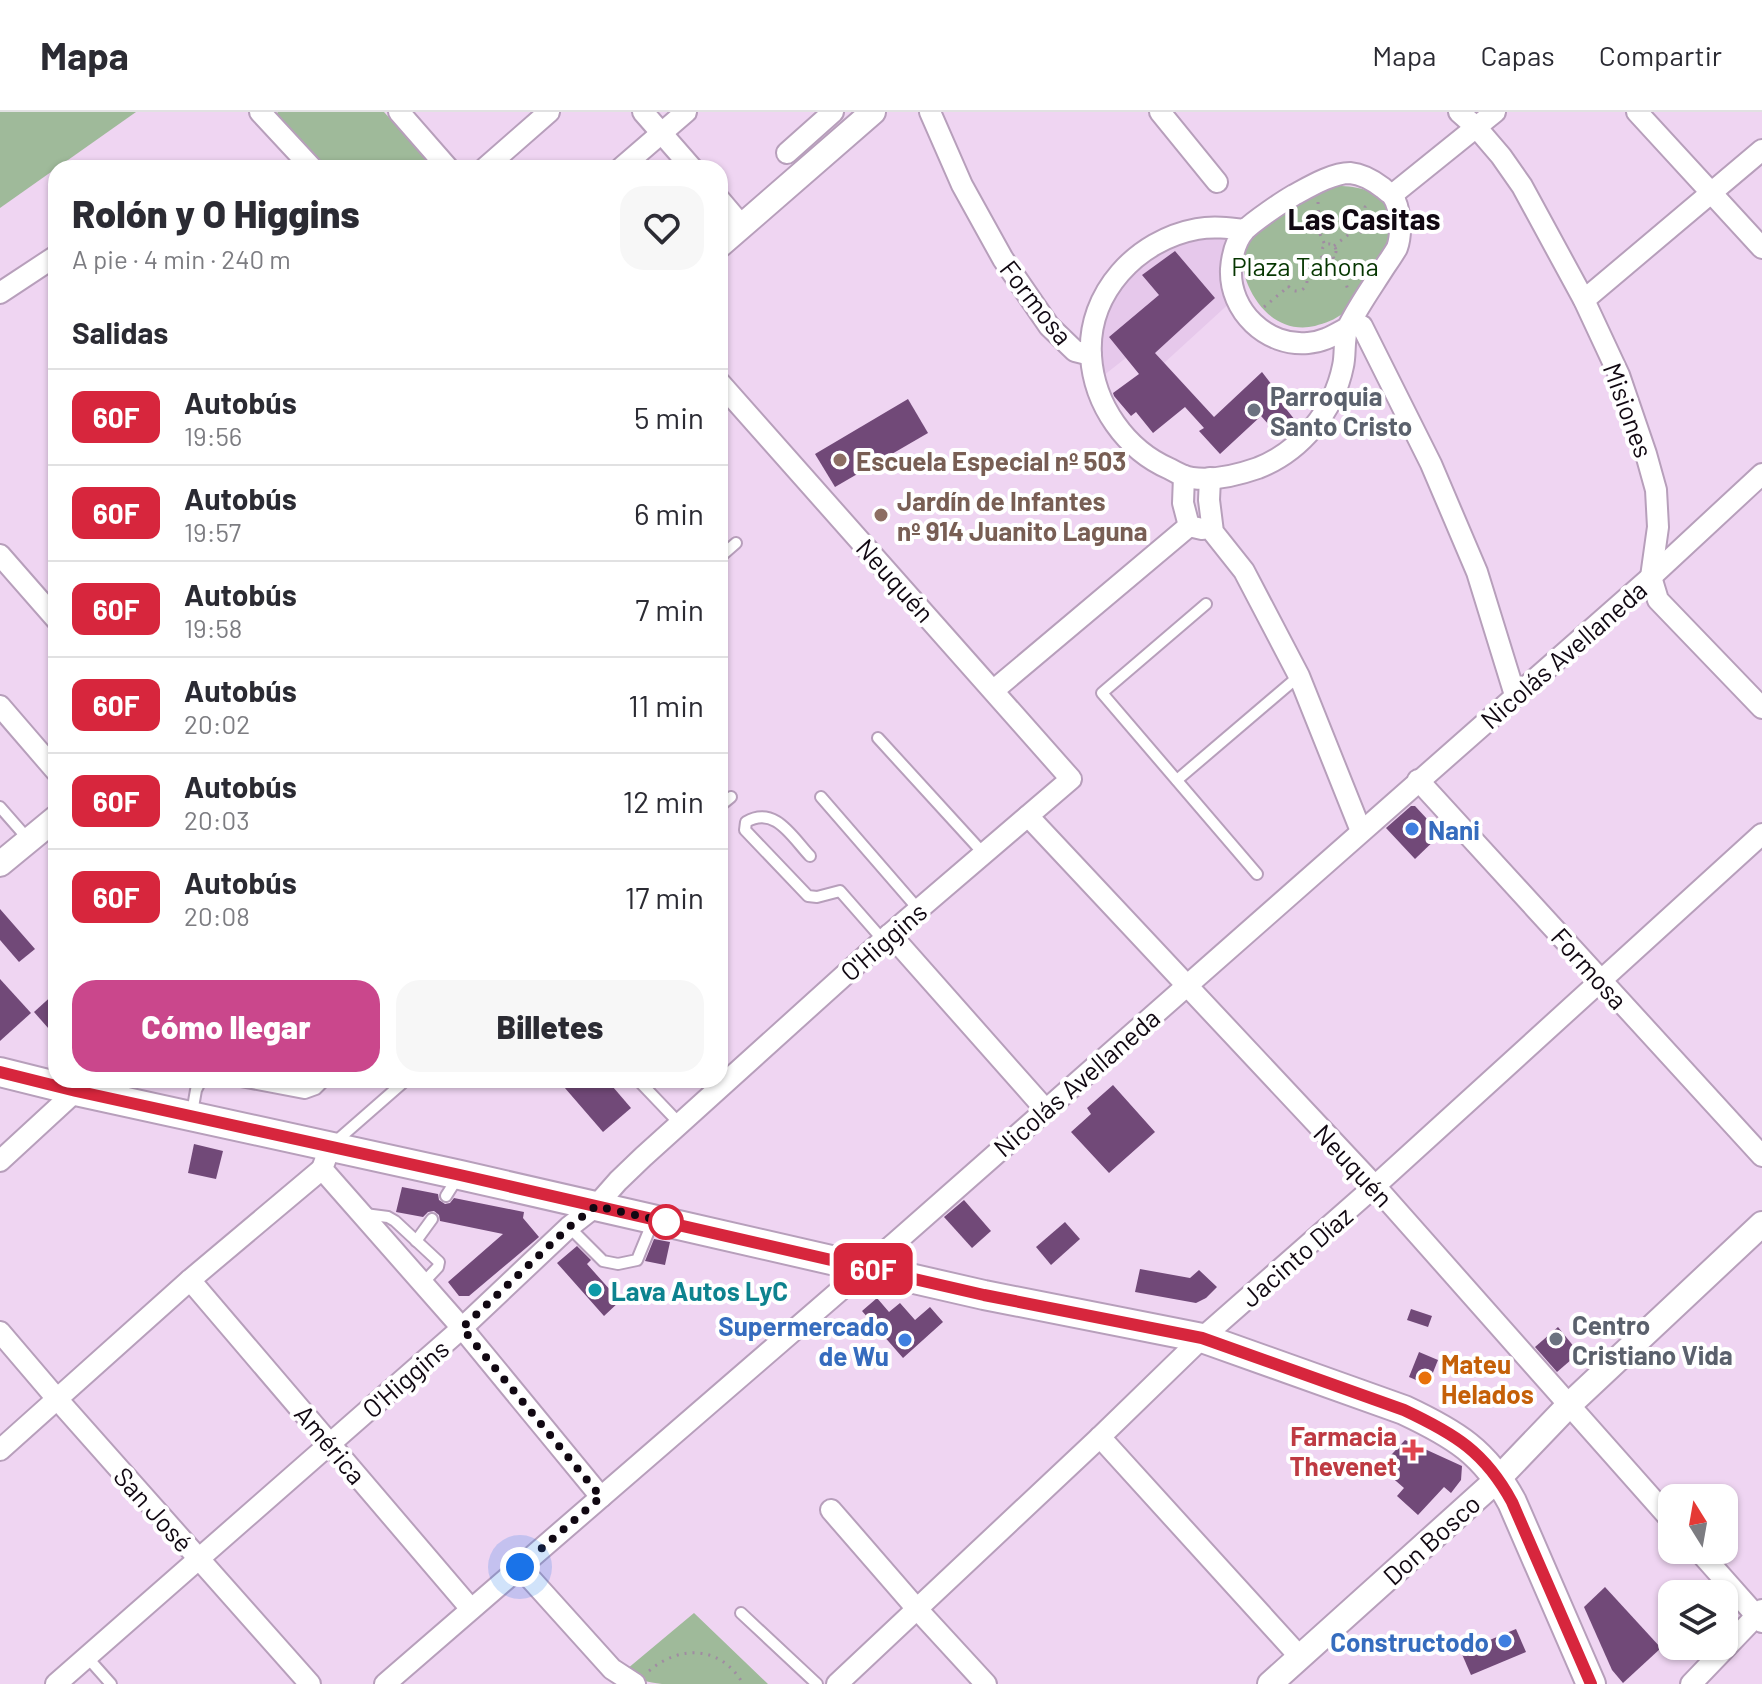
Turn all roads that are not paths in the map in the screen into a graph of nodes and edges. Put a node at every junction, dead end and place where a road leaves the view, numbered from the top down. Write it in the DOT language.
graph roads {
  1 [pos="262,112"];
  2 [pos="549,112"];
  3 [pos="643,112"];
  4 [pos="686,112"];
  5 [pos="833,112"];
  6 [pos="873,112"];
  7 [pos="930,112"];
  8 [pos="1160,112"];
  9 [pos="1459,112"];
  10 [pos="1495,112"];
  11 [pos="1637,112"];
  12 [pos="408,115"];
  13 [pos="1477,128"];
  14 [pos="661,133"];
  15 [pos="1762,150"];
  16 [pos="787,153"];
  17 [pos="305,160"];
  18 [pos="442,160"];
  19 [pos="494,160"];
  20 [pos="630,160"];
  21 [pos="685,160"];
  22 [pos="1217,182"];
  23 [pos="1712,194"];
  24 [pos="1392,195"];
  25 [pos="728,210"];
  26 [pos="742,226"];
  27 [pos="1245,230"];
  28 [pos="728,238"];
  29 [pos="1762,248"];
  30 [pos="48,261"];
  31 [pos="0,293"];
  32 [pos="1584,300"];
  33 [pos="1353,325"];
  34 [pos="1091,355"];
  35 [pos="728,392"];
  36 [pos="1762,474"];
  37 [pos="1184,476"];
  38 [pos="1210,478"];
  39 [pos="1189,526"];
  40 [pos="1213,532"];
  41 [pos="736,543"];
  42 [pos="728,550"];
  43 [pos="0,555"];
  44 [pos="1651,577"];
  45 [pos="1206,604"];
  46 [pos="48,610"];
  47 [pos="1299,676"];
  48 [pos="994,690"];
  49 [pos="1515,695"];
  50 [pos="0,706"];
  51 [pos="1762,708"];
  52 [pos="878,738"];
  53 [pos="48,762"];
  54 [pos="1071,779"];
  55 [pos="1177,780"];
  56 [pos="1418,780"];
  57 [pos="731,797"];
  58 [pos="821,797"];
  59 [pos="728,799"];
  60 [pos="0,807"];
  61 [pos="1028,816"];
  62 [pos="48,825"];
  63 [pos="1361,831"];
  64 [pos="1762,834"];
  65 [pos="30,841"];
  66 [pos="984,854"];
  67 [pos="810,856"];
  68 [pos="0,864"];
  69 [pos="1257,874"];
  70 [pos="919,910"];
  71 [pos="887,937"];
  72 [pos="1602,981"];
  73 [pos="1186,985"];
  74 [pos="0,1072"];
  75 [pos="728,1081"];
  76 [pos="48,1084"];
  77 [pos="64,1088"];
  78 [pos="102,1088"];
  79 [pos="125,1088"];
  80 [pos="197,1088"];
  81 [pos="278,1088"];
  82 [pos="317,1088"];
  83 [pos="398,1088"];
  84 [pos="646,1088"];
  85 [pos="720,1088"];
  86 [pos="76,1091"];
  87 [pos="1045,1109"];
  88 [pos="191,1115"];
  89 [pos="680,1124"];
  90 [pos="1762,1156"];
  91 [pos="326,1158"];
  92 [pos="0,1161"];
  93 [pos="1375,1186"];
  94 [pos="596,1206"];
  95 [pos="363,1213"];
  96 [pos="432,1219"];
  97 [pos="654,1219"];
  98 [pos="1762,1224"];
  99 [pos="569,1227"];
  100 [pos="416,1241"];
  101 [pos="866,1268"];
  102 [pos="190,1280"];
  103 [pos="423,1283"];
  104 [pos="462,1328"];
  105 [pos="0,1332"];
  106 [pos="1202,1338"];
  107 [pos="58,1400"];
  108 [pos="1569,1405"];
  109 [pos="1100,1437"];
  110 [pos="330,1444"];
  111 [pos="0,1450"];
  112 [pos="1499,1478"];
  113 [pos="601,1497"];
  114 [pos="1658,1505"];
  115 [pos="831,1510"];
  116 [pos="199,1559"];
  117 [pos="1711,1564"];
  118 [pos="520,1567"];
  119 [pos="471,1609"];
  120 [pos="917,1609"];
  121 [pos="741,1613"];
  122 [pos="1760,1616"];
  123 [pos="87,1657"];
  124 [pos="1300,1657"];
  125 [pos="640,1679"];
  126 [pos="56,1684"];
  127 [pos="111,1684"];
  128 [pos="310,1684"];
  129 [pos="385,1684"];
  130 [pos="817,1684"];
  131 [pos="837,1684"];
  132 [pos="986,1684"];
  133 [pos="1270,1684"];
  134 [pos="1591,1684"];
  135 [pos="1691,1684"];
  1 -- 17 [label="street"];
  2 -- 19 [label="street"];
  3 -- 14 [label="street"];
  4 -- 14 [label="street"];
  5 -- 16 [label="street"];
  6 -- 26 [label="street"];
  7 -- 34 [label="street, Formosa"];
  8 -- 22 [label="street"];
  9 -- 13 [label="street, Misiones"];
  10 -- 13 [label="street"];
  11 -- 23 [label="street"];
  12 -- 18 [label="street"];
  13 -- 24 [label="street"];
  13 -- 32 [label="street, Misiones"];
  14 -- 20 [label="street"];
  14 -- 21 [label="street"];
  15 -- 23 [label="street"];
  23 -- 29 [label="street"];
  23 -- 32 [label="street"];
  24 -- 27 [label="street"];
  24 -- 33 [label="street"];
  25 -- 26 [label="street"];
  26 -- 28 [label="street"];
  27 -- 33 [label="street"];
  27 -- 34 [label="street"];
  30 -- 31 [label="street"];
  32 -- 44 [label="street, Misiones"];
  33 -- 38 [label="street"];
  33 -- 49 [label="street"];
  34 -- 37 [label="street, Formosa"];
  35 -- 48 [label="street, Neuquén"];
  36 -- 44 [label="street, Nicolás Avellaneda"];
  37 -- 38 [label="street"];
  37 -- 39 [label="street"];
  38 -- 40 [label="street"];
  39 -- 40 [label="street"];
  39 -- 48 [label="street"];
  40 -- 47 [label="street"];
  41 -- 42 [label="lane"];
  43 -- 46 [label="street"];
  44 -- 49 [label="street, Nicolás Avellaneda"];
  44 -- 51 [label="street"];
  45 -- 55 [label="lane"];
  47 -- 55 [label="lane"];
  47 -- 63 [label="street"];
  48 -- 54 [label="street, Neuquén"];
  49 -- 56 [label="street, Nicolás Avellaneda"];
  50 -- 53 [label="street"];
  52 -- 66 [label="lane"];
  54 -- 61 [label="street, O'Higgins"];
  55 -- 69 [label="lane"];
  56 -- 63 [label="street, Nicolás Avellaneda"];
  56 -- 72 [label="street, Formosa"];
  57 -- 59 [label="lane"];
  58 -- 70 [label="lane"];
  60 -- 65 [label="lane"];
  61 -- 66 [label="street, O'Higgins"];
  61 -- 73 [label="street, Neuquén"];
  62 -- 65 [label="street"];
  63 -- 73 [label="street, Nicolás Avellaneda"];
  64 -- 72 [label="street, Jacinto Díaz"];
  65 -- 68 [label="street"];
  66 -- 70 [label="street, O'Higgins"];
  67 -- 71 [label="lane"];
  70 -- 71 [label="street, O'Higgins"];
  71 -- 75 [label="street, O'Higgins"];
  71 -- 87 [label="street"];
  72 -- 90 [label="street, Formosa"];
  72 -- 93 [label="street, Jacinto Díaz"];
  73 -- 87 [label="street, Nicolás Avellaneda"];
  73 -- 93 [label="street, Neuquén"];
  74 -- 76 [label="main road"];
  77 -- 86 [label="main road"];
  78 -- 86 [label="main road"];
  79 -- 88 [label="main road"];
  80 -- 88 [label="lane"];
  81 -- 82 [label="lane"];
  83 -- 91 [label="lane"];
  84 -- 89 [label="lane"];
  85 -- 89 [label="street, O'Higgins"];
  86 -- 92 [label="street"];
  87 -- 101 [label="street, Nicolás Avellaneda"];
  88 -- 91 [label="main road"];
  89 -- 94 [label="street, O'Higgins"];
  91 -- 94 [label="main road"];
  91 -- 95 [label="street"];
  91 -- 102 [label="street"];
  93 -- 106 [label="street, Jacinto Díaz"];
  93 -- 108 [label="street, Neuquén"];
  94 -- 97 [label="main road"];
  94 -- 99 [label="street, O'Higgins"];
  95 -- 100 [label="lane"];
  95 -- 103 [label="street"];
  96 -- 100 [label="lane"];
  97 -- 99 [label="lane"];
  97 -- 101 [label="main road"];
  98 -- 108 [label="street, Don Bosco"];
  99 -- 104 [label="street, O'Higgins"];
  100 -- 103 [label="lane"];
  101 -- 106 [label="main road"];
  101 -- 113 [label="street, Nicolás Avellaneda"];
  102 -- 107 [label="street"];
  102 -- 110 [label="street, América"];
  103 -- 104 [label="street"];
  104 -- 110 [label="street, O'Higgins"];
  104 -- 113 [label="street"];
  105 -- 107 [label="street, San José"];
  106 -- 109 [label="street, Jacinto Díaz"];
  106 -- 112 [label="main road"];
  107 -- 111 [label="street"];
  107 -- 116 [label="street, San José"];
  108 -- 112 [label="street, Don Bosco"];
  108 -- 114 [label="street, Neuquén"];
  109 -- 120 [label="street, Jacinto Díaz"];
  109 -- 124 [label="street"];
  110 -- 116 [label="street, O'Higgins"];
  110 -- 119 [label="street, América"];
  112 -- 124 [label="street, Don Bosco"];
  112 -- 134 [label="main road"];
  113 -- 118 [label="street, Nicolás Avellaneda"];
  115 -- 120 [label="street"];
  116 -- 123 [label="street, O'Higgins"];
  116 -- 128 [label="street, San José"];
  117 -- 122 [label="street"];
  118 -- 119 [label="street, Nicolás Avellaneda"];
  118 -- 125 [label="street"];
  119 -- 129 [label="street, Nicolás Avellaneda"];
  120 -- 131 [label="street, Jacinto Díaz"];
  120 -- 132 [label="street"];
  121 -- 130 [label="lane"];
  122 -- 135 [label="street"];
  123 -- 126 [label="street, O'Higgins"];
  123 -- 127 [label="lane"];
  124 -- 133 [label="street, Don Bosco"];
}
